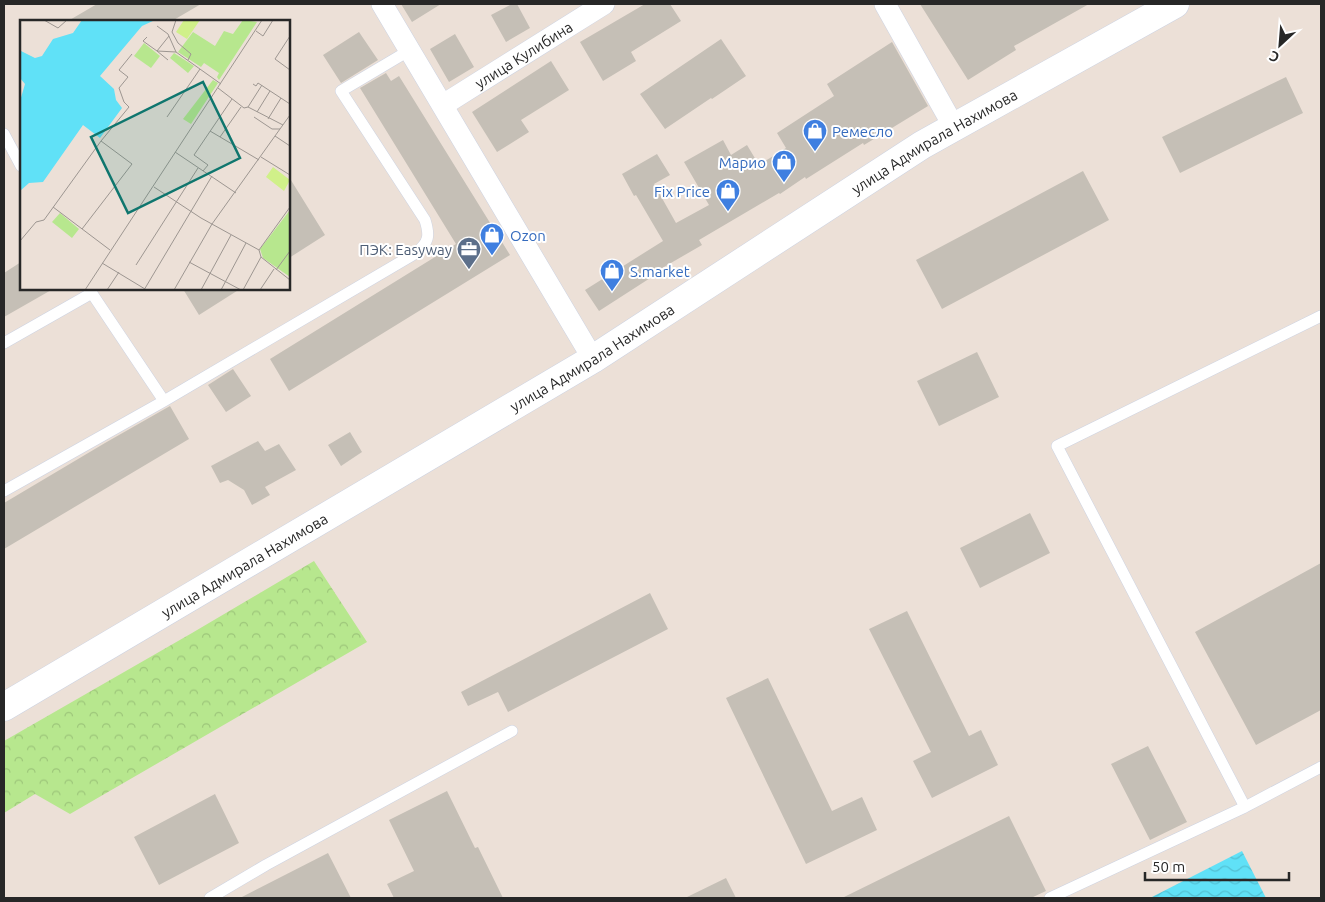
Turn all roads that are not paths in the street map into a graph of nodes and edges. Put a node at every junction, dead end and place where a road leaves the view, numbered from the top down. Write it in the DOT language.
graph roads {
  1 [pos="382,4"];
  2 [pos="604,4"];
  3 [pos="885,4"];
  4 [pos="1175,4"];
  5 [pos="410,50"];
  6 [pos="443,106"];
  7 [pos="954,127"];
  8 [pos="4,134"];
  9 [pos="20,164"];
  10 [pos="91,291"];
  11 [pos="1321,316"];
  12 [pos="4,343"];
  13 [pos="593,359"];
  14 [pos="164,401"];
  15 [pos="4,491"];
  16 [pos="4,706"];
  17 [pos="512,731"];
  18 [pos="1321,767"];
  19 [pos="1246,806"];
  20 [pos="210,898"];
  21 [pos="1050,898"];
  1 -- 5 [label="street"];
  2 -- 6 [label="street, улица Кулибина"];
  3 -- 7 [label="street"];
  4 -- 7 [label="main road, улица Адмирала Нахимова"];
  5 -- 6 [label="street"];
  5 -- 14 [label="lane"];
  6 -- 13 [label="street"];
  7 -- 13 [label="main road, улица Адмирала Нахимова"];
  8 -- 9 [label="lane"];
  10 -- 12 [label="lane"];
  10 -- 14 [label="lane"];
  11 -- 19 [label="lane"];
  13 -- 16 [label="main road, улица Адмирала Нахимова"];
  14 -- 15 [label="lane"];
  17 -- 20 [label="lane"];
  18 -- 19 [label="lane"];
  19 -- 21 [label="lane"];
}
